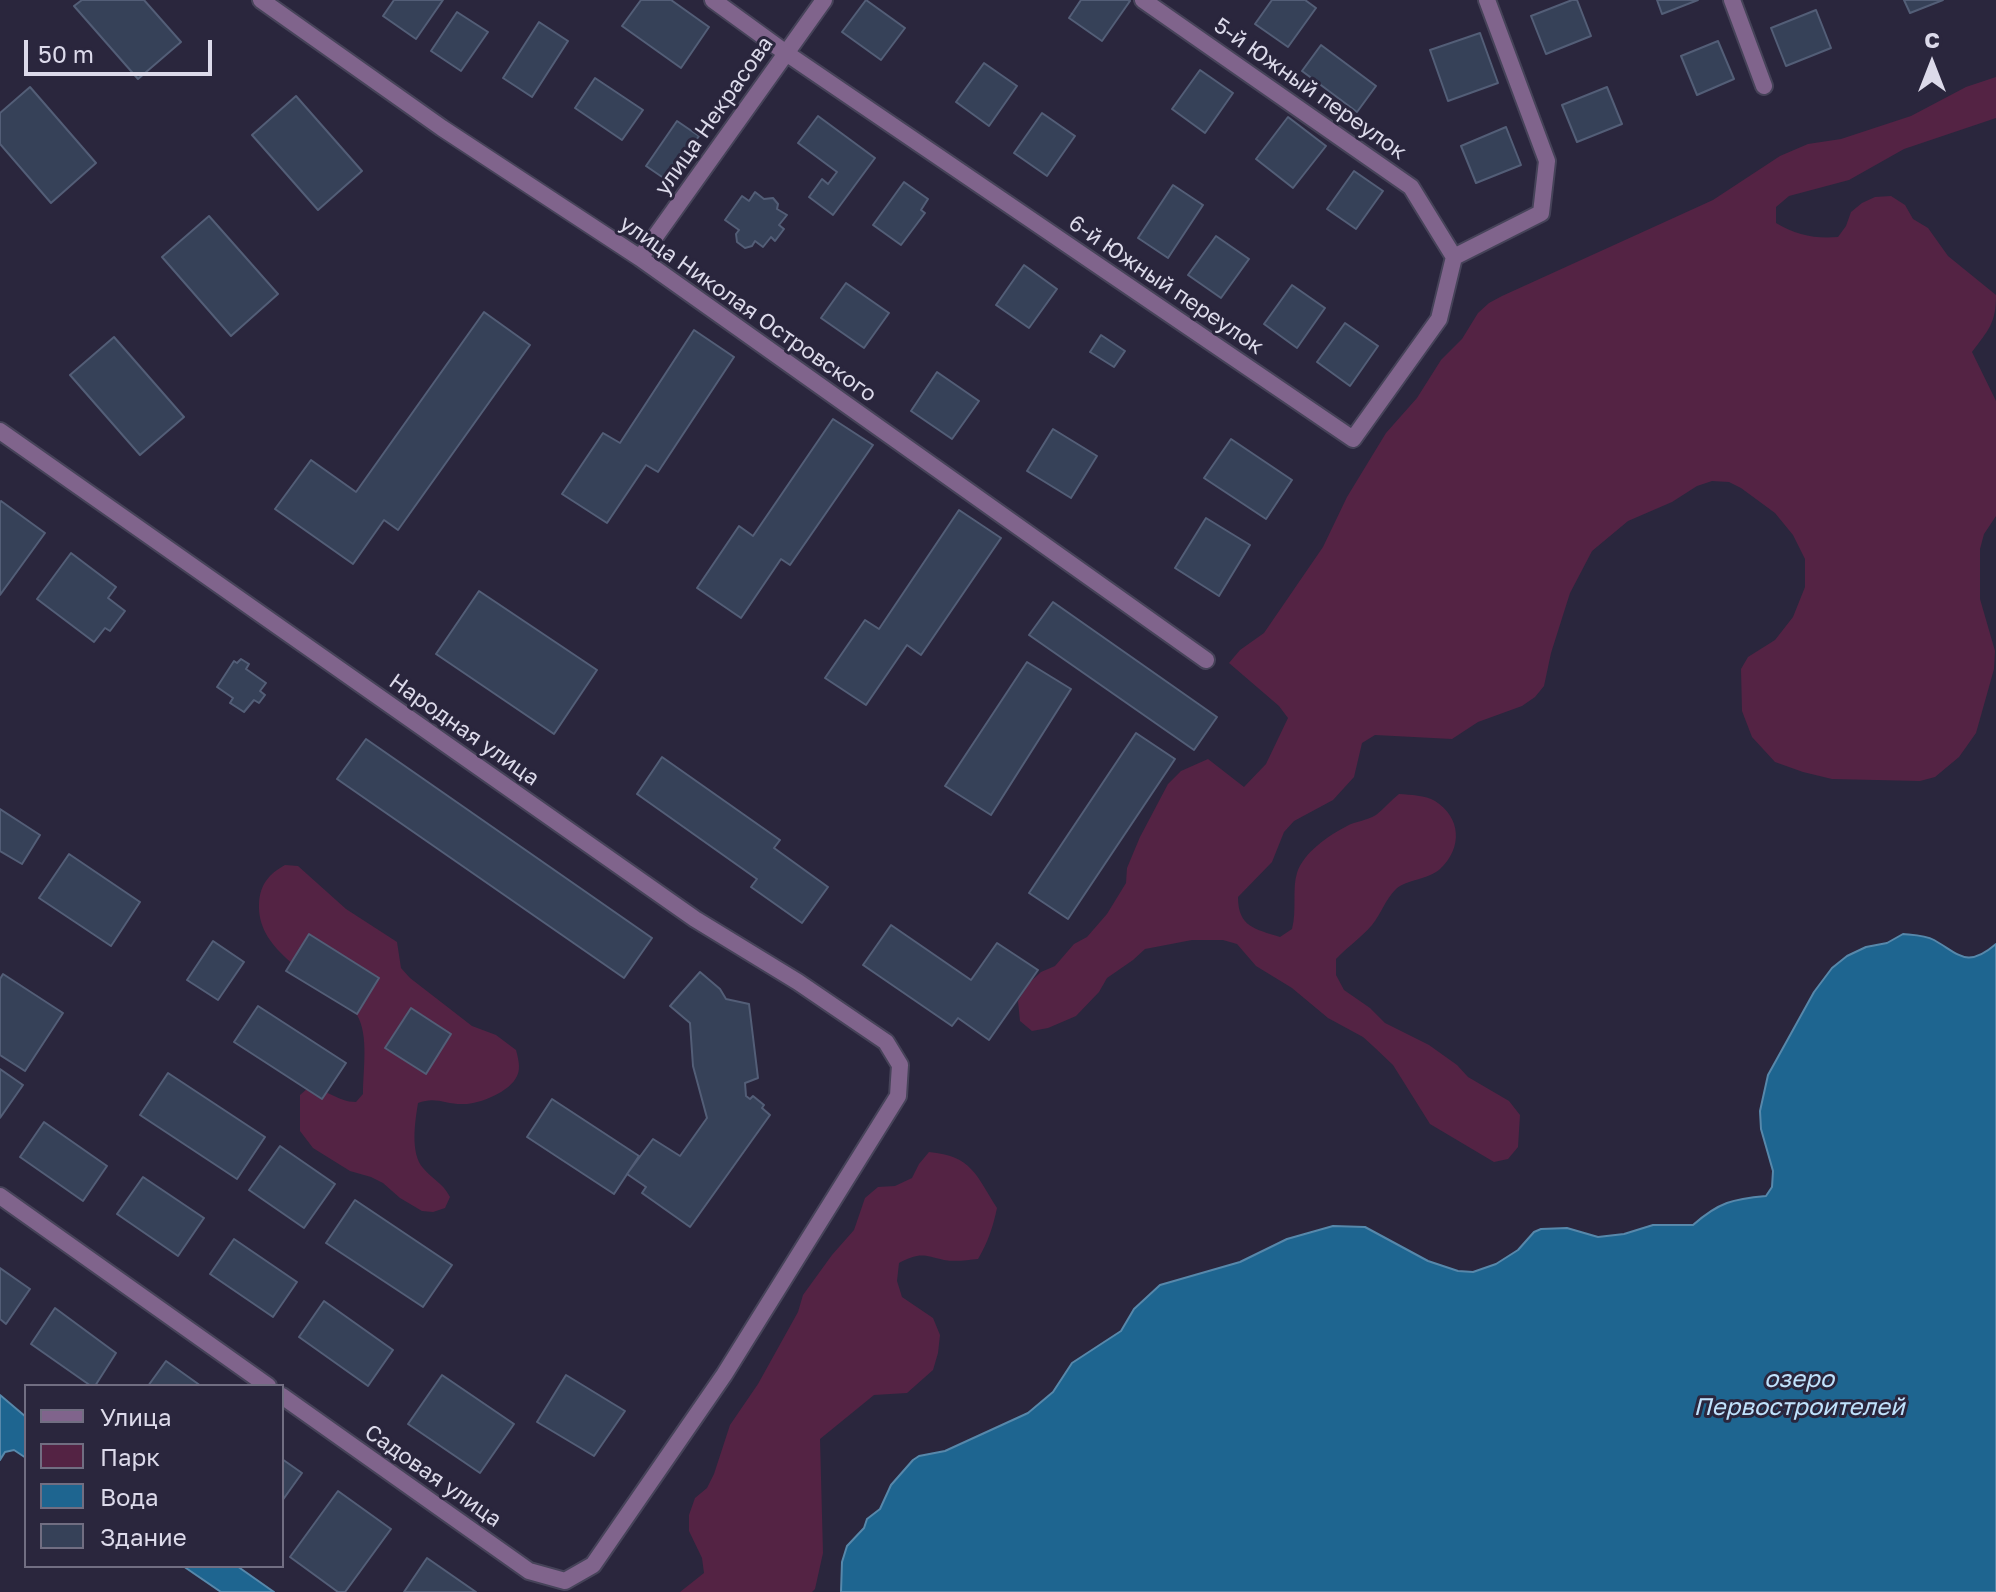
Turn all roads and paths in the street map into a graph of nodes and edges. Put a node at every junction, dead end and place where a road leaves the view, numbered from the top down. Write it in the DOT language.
graph roads {
  1 [pos="261,0"];
  2 [pos="713,0"];
  3 [pos="824,0"];
  4 [pos="1143,0"];
  5 [pos="1487,0"];
  6 [pos="1732,0"];
  7 [pos="786,53"];
  8 [pos="1764,86"];
  9 [pos="1454,257"];
  10 [pos="640,258"];
  11 [pos="0,431"];
  12 [pos="1206,660"];
  13 [pos="0,1196"];
  14 [pos="265,1384"];
  15 [pos="284,1397"];
  16 [pos="565,1581"];
  1 -- 10 [label="street, улица Николая Островского"];
  2 -- 7 [label="street, 6-й Южный переулок"];
  3 -- 7 [label="street, улица Некрасова"];
  4 -- 9 [label="street, 5-й Южный переулок"];
  5 -- 9 [label="street"];
  6 -- 8 [label="street"];
  7 -- 9 [label="street, 6-й Южный переулок"];
  7 -- 10 [label="street, улица Некрасова"];
  10 -- 12 [label="street, улица Николая Островского"];
  11 -- 16 [label="street, Народная улица"];
  13 -- 14 [label="street"];
  15 -- 16 [label="street, Садовая улица"];
}
